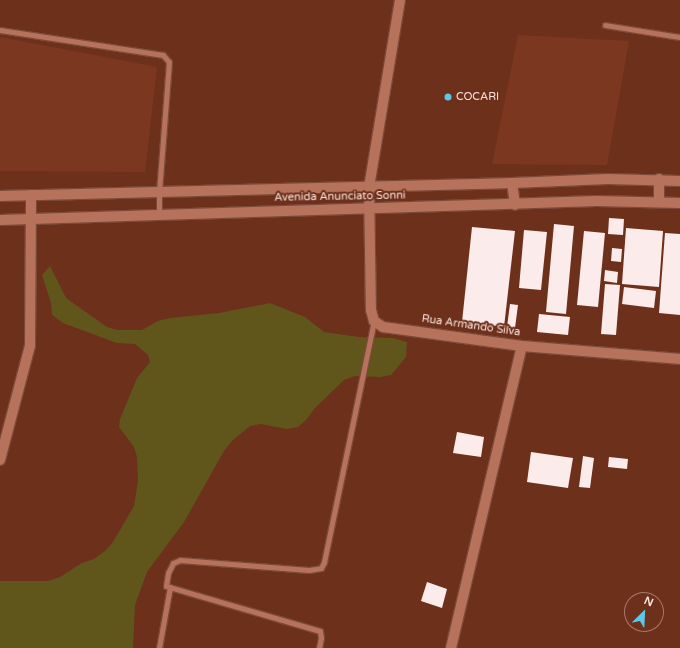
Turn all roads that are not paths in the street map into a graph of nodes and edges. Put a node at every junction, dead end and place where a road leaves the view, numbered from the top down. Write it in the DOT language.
graph roads {
  1 [pos="400,0"];
  2 [pos="605,25"];
  3 [pos="0,30"];
  4 [pos="680,37"];
  5 [pos="659,179"];
  6 [pos="680,181"];
  7 [pos="512,183"];
  8 [pos="369,187"];
  9 [pos="159,192"];
  10 [pos="31,195"];
  11 [pos="0,196"];
  12 [pos="659,202"];
  13 [pos="680,204"];
  14 [pos="515,205"];
  15 [pos="369,208"];
  16 [pos="159,214"];
  17 [pos="0,220"];
  18 [pos="32,220"];
  19 [pos="374,321"];
  20 [pos="522,346"];
  21 [pos="680,359"];
  22 [pos="0,460"];
  23 [pos="170,587"];
  24 [pos="159,648"];
  25 [pos="318,648"];
  26 [pos="451,648"];
  1 -- 8 [label="street"];
  2 -- 4 [label="lane"];
  3 -- 9 [label="lane"];
  5 -- 6 [label="street, Avenida Anunciato Sonni"];
  5 -- 7 [label="street, Avenida Anunciato Sonni"];
  5 -- 12 [label="street"];
  7 -- 8 [label="street, Avenida Anunciato Sonni"];
  7 -- 14 [label="street"];
  8 -- 9 [label="street, Avenida Anunciato Sonni"];
  8 -- 15 [label="street"];
  9 -- 10 [label="street, Avenida Anunciato Sonni"];
  9 -- 16 [label="lane"];
  10 -- 11 [label="street, Avenida Anunciato Sonni"];
  10 -- 18 [label="street"];
  12 -- 13 [label="street, Avenida Anunciato Sonni"];
  12 -- 14 [label="street, Avenida Anunciato Sonni"];
  14 -- 15 [label="street, Avenida Anunciato Sonni"];
  15 -- 16 [label="street, Avenida Anunciato Sonni"];
  15 -- 19 [label="street"];
  16 -- 18 [label="street, Avenida Anunciato Sonni"];
  17 -- 18 [label="street, Avenida Anunciato Sonni"];
  18 -- 22 [label="street"];
  19 -- 20 [label="street, Rua Armando Silva"];
  19 -- 23 [label="lane"];
  20 -- 21 [label="street, Rua Armando Silva"];
  20 -- 26 [label="street"];
  23 -- 24 [label="lane"];
  23 -- 25 [label="lane"];
}
